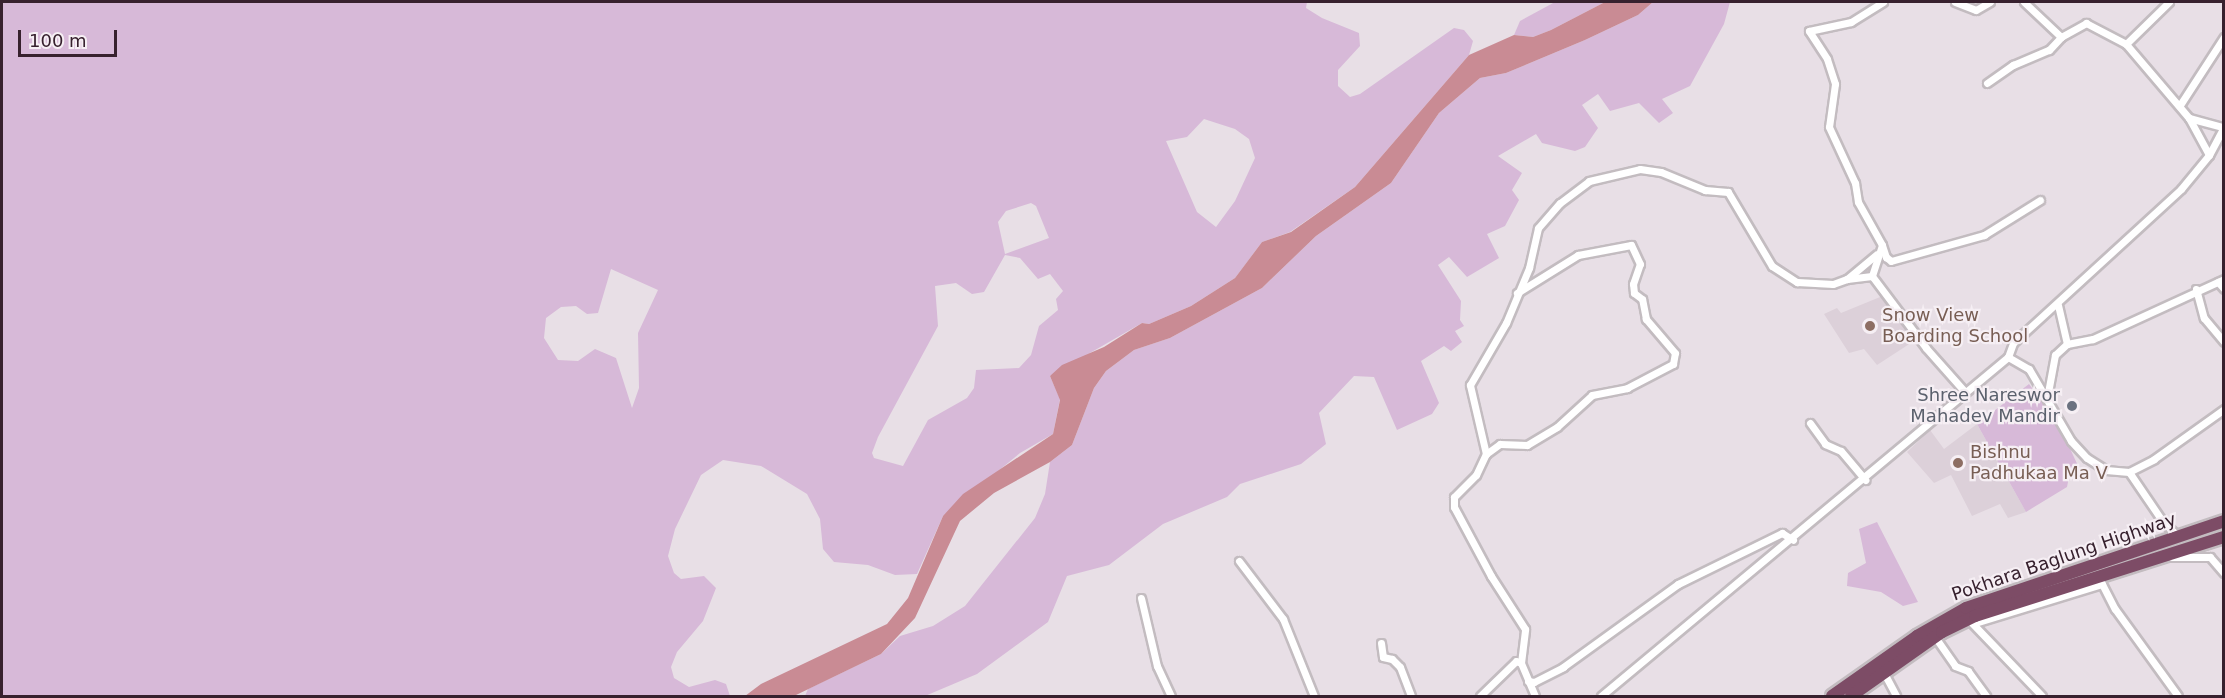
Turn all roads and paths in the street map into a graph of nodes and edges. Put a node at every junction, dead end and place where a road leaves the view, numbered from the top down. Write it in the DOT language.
graph roads {
  1 [pos="1883,2"];
  2 [pos="1955,2"];
  3 [pos="1990,2"];
  4 [pos="2024,2"];
  5 [pos="2169,2"];
  6 [pos="2061,37"];
  7 [pos="2223,37"];
  8 [pos="2126,44"];
  9 [pos="1987,83"];
  10 [pos="2180,105"];
  11 [pos="2189,118"];
  12 [pos="2223,127"];
  13 [pos="2209,155"];
  14 [pos="2040,200"];
  15 [pos="1882,245"];
  16 [pos="1876,255"];
  17 [pos="1872,276"];
  18 [pos="1847,279"];
  19 [pos="2221,280"];
  20 [pos="2196,289"];
  21 [pos="2223,289"];
  22 [pos="1517,293"];
  23 [pos="2058,304"];
  24 [pos="2223,342"];
  25 [pos="2067,344"];
  26 [pos="2008,357"];
  27 [pos="1965,392"];
  28 [pos="2047,398"];
  29 [pos="2223,409"];
  30 [pos="1810,423"];
  31 [pos="1486,454"];
  32 [pos="2129,472"];
  33 [pos="1865,480"];
  34 [pos="2223,521"];
  35 [pos="2179,537"];
  36 [pos="2223,537"];
  37 [pos="1793,540"];
  38 [pos="2157,559"];
  39 [pos="1239,561"];
  40 [pos="2223,573"];
  41 [pos="1141,598"];
  42 [pos="1962,622"];
  43 [pos="1975,623"];
  44 [pos="1935,637"];
  45 [pos="1381,643"];
  46 [pos="1521,663"];
  47 [pos="1884,673"];
  48 [pos="1528,681"];
  49 [pos="1171,696"];
  50 [pos="1314,696"];
  51 [pos="1411,696"];
  52 [pos="1480,696"];
  53 [pos="1535,696"];
  54 [pos="1601,696"];
  55 [pos="1832,696"];
  56 [pos="1851,696"];
  57 [pos="1896,696"];
  58 [pos="1986,696"];
  59 [pos="2042,696"];
  60 [pos="2178,696"];
  1 -- 15 [label="street"];
  2 -- 3 [label="street"];
  4 -- 6 [label="street"];
  5 -- 8 [label="street"];
  6 -- 8 [label="street"];
  6 -- 9 [label="street"];
  7 -- 10 [label="street"];
  8 -- 10 [label="street"];
  10 -- 11 [label="street"];
  11 -- 12 [label="street"];
  11 -- 13 [label="street"];
  12 -- 13 [label="street"];
  13 -- 23 [label="street"];
  14 -- 15 [label="street"];
  15 -- 16 [label="street"];
  16 -- 17 [label="street"];
  16 -- 18 [label="street"];
  17 -- 18 [label="street"];
  17 -- 27 [label="street"];
  18 -- 22 [label="street"];
  19 -- 20 [label="street"];
  19 -- 21 [label="street"];
  20 -- 24 [label="street"];
  20 -- 25 [label="street"];
  22 -- 31 [label="street"];
  22 -- 31 [label="street"];
  23 -- 25 [label="street"];
  23 -- 26 [label="street"];
  25 -- 28 [label="street"];
  26 -- 27 [label="street"];
  26 -- 28 [label="street"];
  27 -- 33 [label="street"];
  28 -- 32 [label="street"];
  29 -- 32 [label="street"];
  30 -- 33 [label="street"];
  31 -- 46 [label="street"];
  32 -- 35 [label="street"];
  33 -- 37 [label="street"];
  34 -- 35 [label="highway, Pokhara Baglung Highway"];
  35 -- 55 [label="highway, Pokhara Baglung Highway"];
  36 -- 38 [label="highway, Pokhara Baglung Highway"];
  37 -- 48 [label="street"];
  37 -- 54 [label="street"];
  38 -- 40 [label="street"];
  38 -- 42 [label="highway, Pokhara Baglung Highway"];
  39 -- 50 [label="street"];
  41 -- 49 [label="street"];
  42 -- 43 [label="street"];
  42 -- 44 [label="highway, Pokhara Baglung Highway"];
  43 -- 59 [label="street"];
  43 -- 60 [label="street"];
  44 -- 47 [label="highway, Pokhara Baglung Highway"];
  44 -- 58 [label="street"];
  45 -- 51 [label="street"];
  46 -- 48 [label="street"];
  46 -- 52 [label="street"];
  47 -- 56 [label="highway, Pokhara Baglung Highway"];
  47 -- 57 [label="street"];
  48 -- 53 [label="street"];
}
